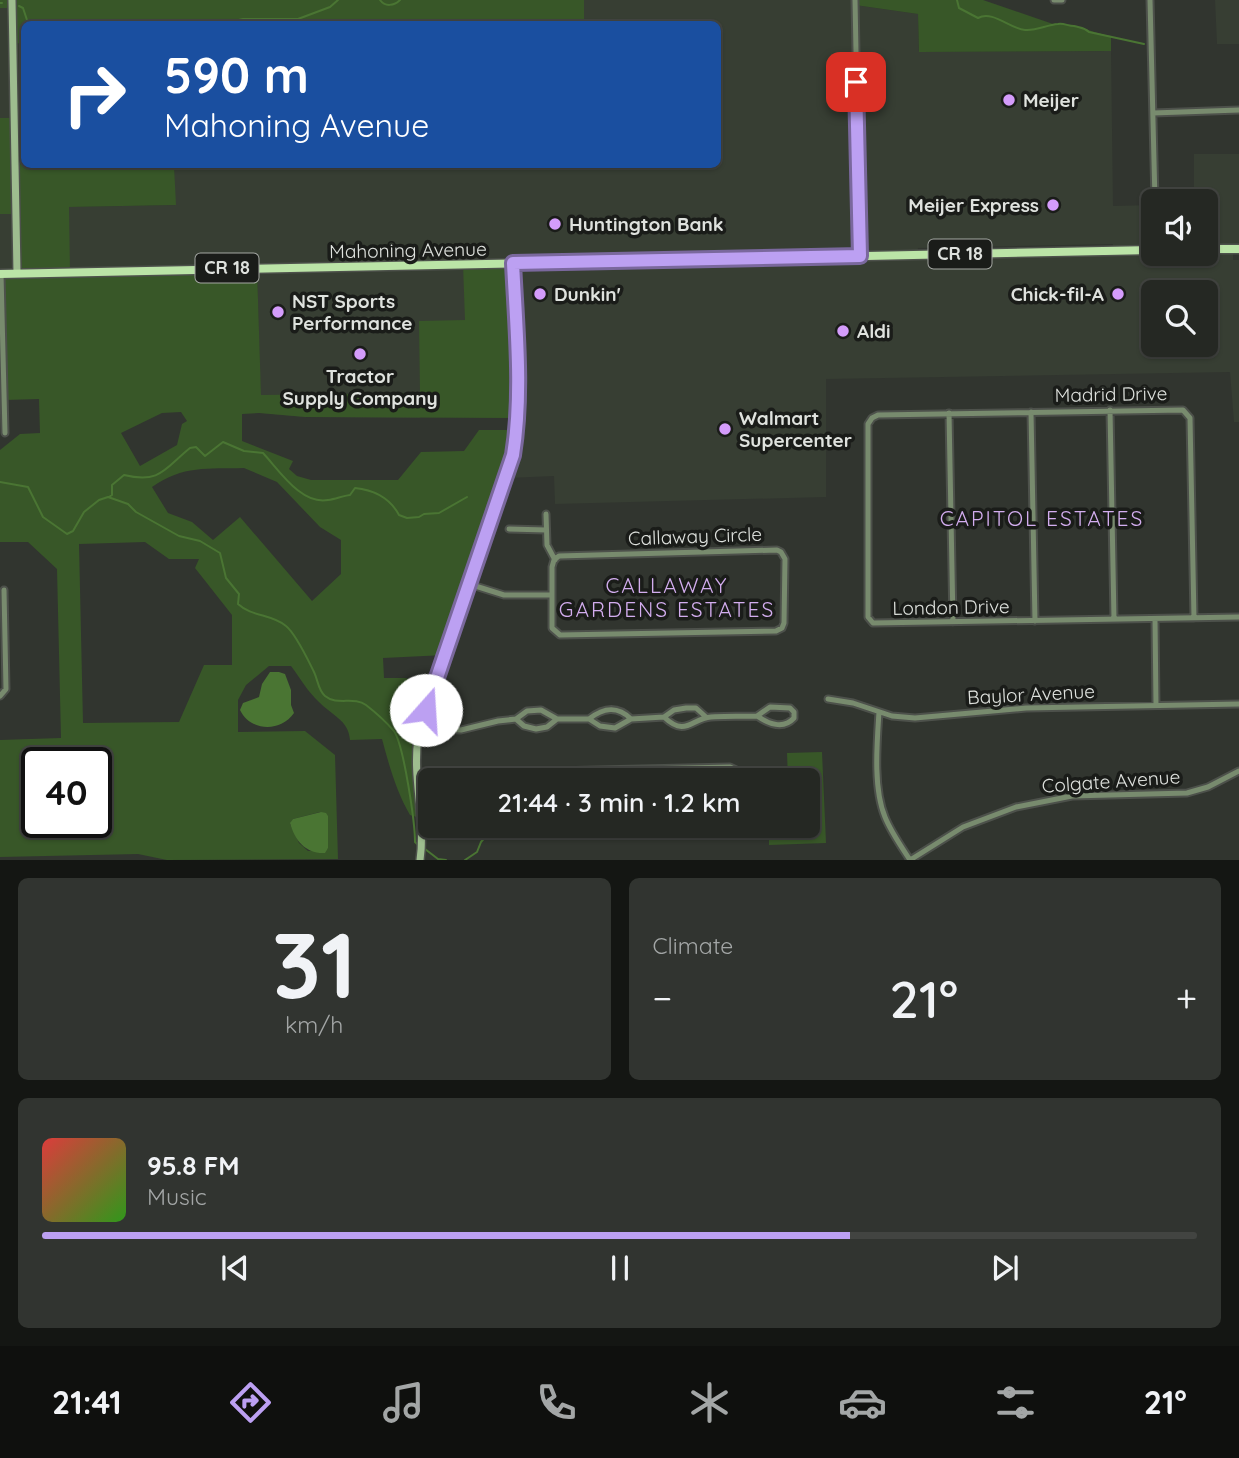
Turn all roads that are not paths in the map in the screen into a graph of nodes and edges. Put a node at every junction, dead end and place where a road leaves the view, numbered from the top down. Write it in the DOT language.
graph roads {
  1 [pos="12,0"];
  2 [pos="855,0"];
  3 [pos="1054,0"];
  4 [pos="1062,0"];
  5 [pos="1150,0"];
  6 [pos="1239,110"];
  7 [pos="1153,113"];
  8 [pos="1155,189"];
  9 [pos="1218,249"];
  10 [pos="1239,249"];
  11 [pos="1141,250"];
  12 [pos="860,256"];
  13 [pos="513,263"];
  14 [pos="0,274"];
  15 [pos="17,274"];
  16 [pos="1110,410"];
  17 [pos="1031,411"];
  18 [pos="949,413"];
  19 [pos="872,418"];
  20 [pos="5,433"];
  21 [pos="547,514"];
  22 [pos="509,529"];
  23 [pos="540,536"];
  24 [pos="555,560"];
  25 [pos="469,584"];
  26 [pos="4,590"];
  27 [pos="552,595"];
  28 [pos="1239,617"];
  29 [pos="1194,618"];
  30 [pos="1114,619"];
  31 [pos="1155,619"];
  32 [pos="1035,621"];
  33 [pos="953,622"];
  34 [pos="0,696"];
  35 [pos="828,699"];
  36 [pos="1239,704"];
  37 [pos="1156,705"];
  38 [pos="879,712"];
  39 [pos="757,716"];
  40 [pos="664,717"];
  41 [pos="706,717"];
  42 [pos="516,719"];
  43 [pos="557,719"];
  44 [pos="589,719"];
  45 [pos="631,719"];
  46 [pos="422,723"];
  47 [pos="1239,771"];
  48 [pos="417,774"];
  49 [pos="420,859"];
  50 [pos="910,859"];
  1 -- 15 [label="street"];
  2 -- 12 [label="street"];
  3 -- 4 [label="street"];
  5 -- 7 [label="street"];
  6 -- 7 [label="street"];
  7 -- 8 [label="street"];
  9 -- 10 [label="main road"];
  11 -- 12 [label="main road, Mahoning Avenue / CR 18"];
  12 -- 13 [label="main road, Mahoning Avenue / CR 18"];
  13 -- 15 [label="main road, Mahoning Avenue / CR 18"];
  13 -- 25 [label="street"];
  14 -- 15 [label="main road, Mahoning Avenue / CR 18"];
  14 -- 20 [label="street"];
  16 -- 17 [label="street, Madrid Drive"];
  16 -- 29 [label="street, Madrid Drive"];
  16 -- 30 [label="street"];
  17 -- 18 [label="street, Madrid Drive"];
  17 -- 32 [label="street"];
  18 -- 19 [label="street, Madrid Drive"];
  18 -- 33 [label="street"];
  19 -- 33 [label="street, London Drive"];
  21 -- 23 [label="street"];
  22 -- 23 [label="street"];
  23 -- 24 [label="street"];
  24 -- 27 [label="street, Callaway Circle"];
  24 -- 27 [label="street, Callaway Circle"];
  25 -- 27 [label="street"];
  25 -- 46 [label="street"];
  26 -- 34 [label="street"];
  28 -- 29 [label="street, London Drive"];
  29 -- 31 [label="street, London Drive"];
  30 -- 31 [label="street, London Drive"];
  30 -- 32 [label="street, London Drive"];
  31 -- 37 [label="street"];
  32 -- 33 [label="street, London Drive"];
  35 -- 38 [label="street, Baylor Avenue"];
  36 -- 37 [label="street, Baylor Avenue"];
  37 -- 38 [label="street, Baylor Avenue"];
  38 -- 50 [label="street"];
  39 -- 39 [label="street"];
  39 -- 41 [label="street"];
  40 -- 41 [label="street"];
  40 -- 41 [label="street"];
  40 -- 45 [label="street"];
  42 -- 43 [label="street"];
  42 -- 43 [label="street"];
  42 -- 46 [label="street"];
  43 -- 44 [label="street"];
  44 -- 45 [label="street"];
  44 -- 45 [label="street"];
  46 -- 48 [label="street"];
  47 -- 50 [label="street, Colgate Avenue"];
  48 -- 49 [label="street"];
}
